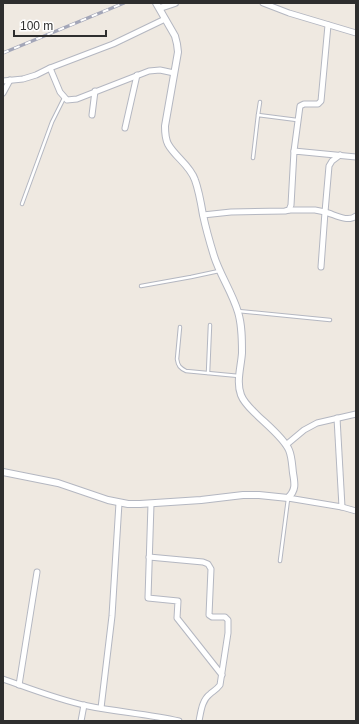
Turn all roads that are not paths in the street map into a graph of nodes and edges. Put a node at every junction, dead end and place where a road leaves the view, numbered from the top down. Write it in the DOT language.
graph roads {
  1 [pos="175,3"];
  2 [pos="263,3"];
  3 [pos="158,6"];
  4 [pos="165,19"];
  5 [pos="328,25"];
  6 [pos="356,33"];
  7 [pos="50,68"];
  8 [pos="174,73"];
  9 [pos="137,75"];
  10 [pos="10,80"];
  11 [pos="3,81"];
  12 [pos="95,91"];
  13 [pos="3,93"];
  14 [pos="65,98"];
  15 [pos="260,102"];
  16 [pos="92,115"];
  17 [pos="258,115"];
  18 [pos="298,120"];
  19 [pos="125,128"];
  20 [pos="294,151"];
  21 [pos="340,155"];
  22 [pos="356,157"];
  23 [pos="253,158"];
  24 [pos="22,204"];
  25 [pos="289,210"];
  26 [pos="325,212"];
  27 [pos="204,215"];
  28 [pos="356,216"];
  29 [pos="321,267"];
  30 [pos="220,270"];
  31 [pos="140,286"];
  32 [pos="237,311"];
  33 [pos="330,320"];
  34 [pos="210,325"];
  35 [pos="180,327"];
  36 [pos="208,373"];
  37 [pos="239,376"];
  38 [pos="356,414"];
  39 [pos="338,418"];
  40 [pos="286,446"];
  41 [pos="3,472"];
  42 [pos="288,498"];
  43 [pos="119,503"];
  44 [pos="151,504"];
  45 [pos="342,507"];
  46 [pos="356,511"];
  47 [pos="150,556"];
  48 [pos="280,561"];
  49 [pos="36,572"];
  50 [pos="222,675"];
  51 [pos="3,679"];
  52 [pos="19,685"];
  53 [pos="84,705"];
  54 [pos="101,708"];
  55 [pos="156,719"];
  56 [pos="81,721"];
  57 [pos="179,721"];
  58 [pos="199,721"];
  1 -- 3 [label="street"];
  2 -- 5 [label="street"];
  3 -- 4 [label="street"];
  4 -- 7 [label="street"];
  4 -- 8 [label="street"];
  5 -- 6 [label="street"];
  5 -- 18 [label="street"];
  7 -- 10 [label="street"];
  7 -- 14 [label="street"];
  8 -- 9 [label="street"];
  8 -- 27 [label="street"];
  9 -- 12 [label="street"];
  9 -- 19 [label="street"];
  10 -- 11 [label="street"];
  10 -- 13 [label="street"];
  12 -- 14 [label="street"];
  12 -- 16 [label="street"];
  14 -- 24 [label="lane"];
  15 -- 17 [label="lane"];
  17 -- 18 [label="lane"];
  17 -- 23 [label="lane"];
  18 -- 20 [label="street"];
  20 -- 21 [label="street"];
  20 -- 25 [label="street"];
  21 -- 22 [label="street"];
  21 -- 26 [label="street"];
  25 -- 26 [label="street"];
  25 -- 27 [label="street"];
  26 -- 28 [label="street"];
  26 -- 29 [label="street"];
  27 -- 30 [label="street"];
  30 -- 31 [label="lane"];
  30 -- 32 [label="street"];
  32 -- 33 [label="lane"];
  32 -- 37 [label="street"];
  34 -- 36 [label="lane"];
  35 -- 36 [label="lane"];
  36 -- 37 [label="lane"];
  37 -- 40 [label="street"];
  38 -- 39 [label="street"];
  39 -- 40 [label="street"];
  39 -- 45 [label="street"];
  40 -- 42 [label="street"];
  41 -- 43 [label="street"];
  42 -- 44 [label="street"];
  42 -- 45 [label="street"];
  42 -- 48 [label="lane"];
  43 -- 44 [label="street"];
  43 -- 54 [label="street"];
  44 -- 47 [label="street"];
  45 -- 46 [label="street"];
  47 -- 50 [label="street"];
  47 -- 50 [label="street"];
  49 -- 52 [label="street"];
  50 -- 58 [label="street"];
  51 -- 52 [label="street"];
  52 -- 53 [label="street"];
  53 -- 54 [label="street"];
  53 -- 56 [label="street"];
  54 -- 55 [label="street"];
  55 -- 57 [label="street"];
}
